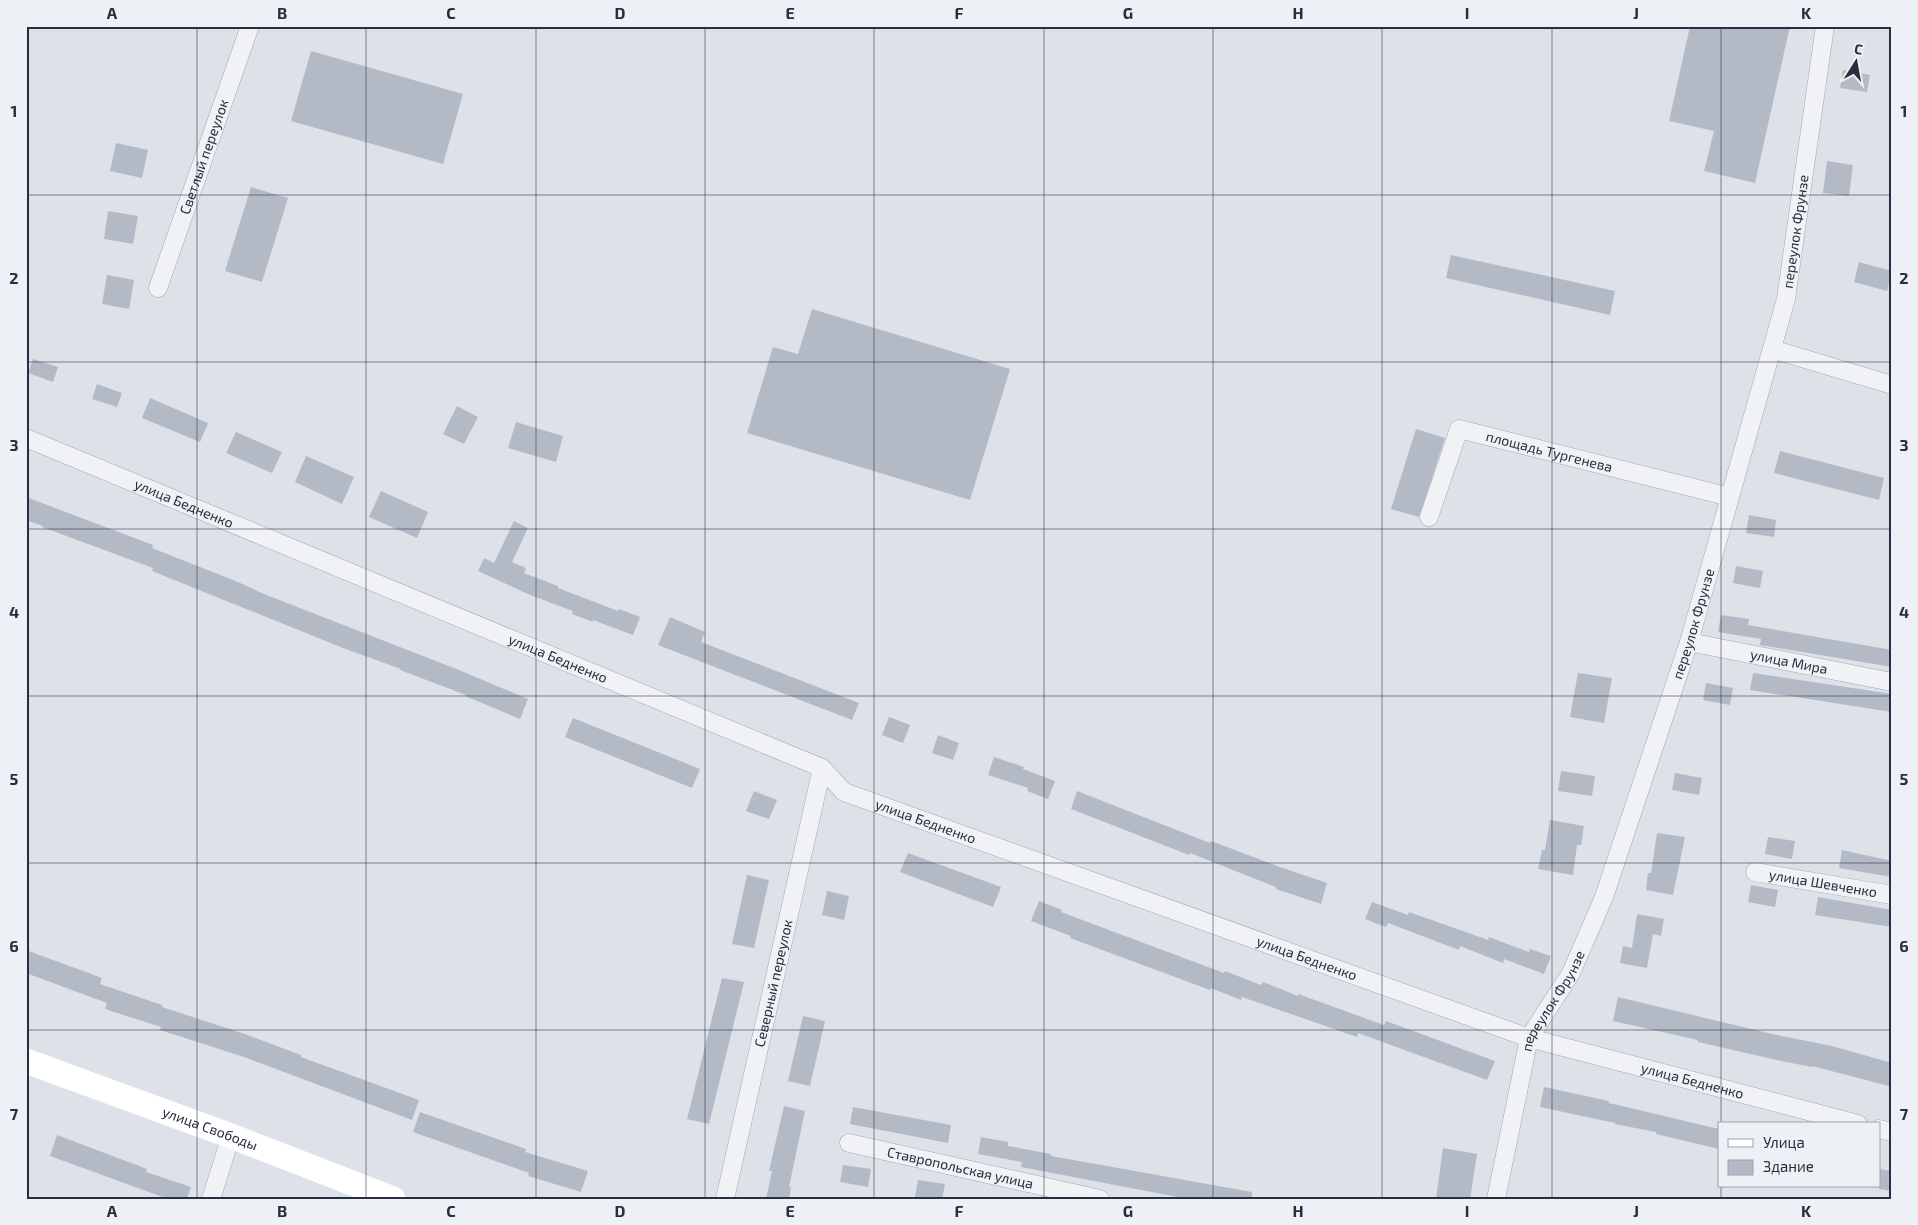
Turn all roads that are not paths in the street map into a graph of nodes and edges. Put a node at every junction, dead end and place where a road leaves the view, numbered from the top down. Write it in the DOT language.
graph roads {
  1 [pos="250,26"];
  2 [pos="1825,26"];
  3 [pos="158,288"];
  4 [pos="1772,349"];
  5 [pos="1892,385"];
  6 [pos="26,438"];
  7 [pos="1730,497"];
  8 [pos="1429,517"];
  9 [pos="1688,642"];
  10 [pos="1892,682"];
  11 [pos="822,768"];
  12 [pos="1755,872"];
  13 [pos="1892,895"];
  14 [pos="1529,1038"];
  15 [pos="26,1061"];
  16 [pos="1850,1122"];
  17 [pos="231,1136"];
  18 [pos="849,1143"];
  19 [pos="212,1199"];
  20 [pos="393,1199"];
  21 [pos="725,1199"];
  22 [pos="1100,1199"];
  23 [pos="1496,1199"];
  1 -- 3 [label="street, Светлый переулок"];
  2 -- 4 [label="street, переулок Фрунзе"];
  4 -- 5 [label="street"];
  4 -- 7 [label="street, переулок Фрунзе"];
  6 -- 11 [label="street, улица Бедненко"];
  7 -- 8 [label="street, площадь Тургенева"];
  7 -- 9 [label="street, переулок Фрунзе"];
  9 -- 10 [label="street, улица Мира"];
  9 -- 14 [label="street, переулок Фрунзе"];
  11 -- 14 [label="street, улица Бедненко"];
  11 -- 21 [label="street, Северный переулок"];
  12 -- 13 [label="street, улица Шевченко"];
  14 -- 16 [label="street, улица Бедненко"];
  14 -- 23 [label="street, переулок Фрунзе"];
  15 -- 17 [label="main road, улица Свободы"];
  17 -- 19 [label="street"];
  17 -- 20 [label="main road, улица Свободы"];
  18 -- 22 [label="street, Ставропольская улица"];
}
